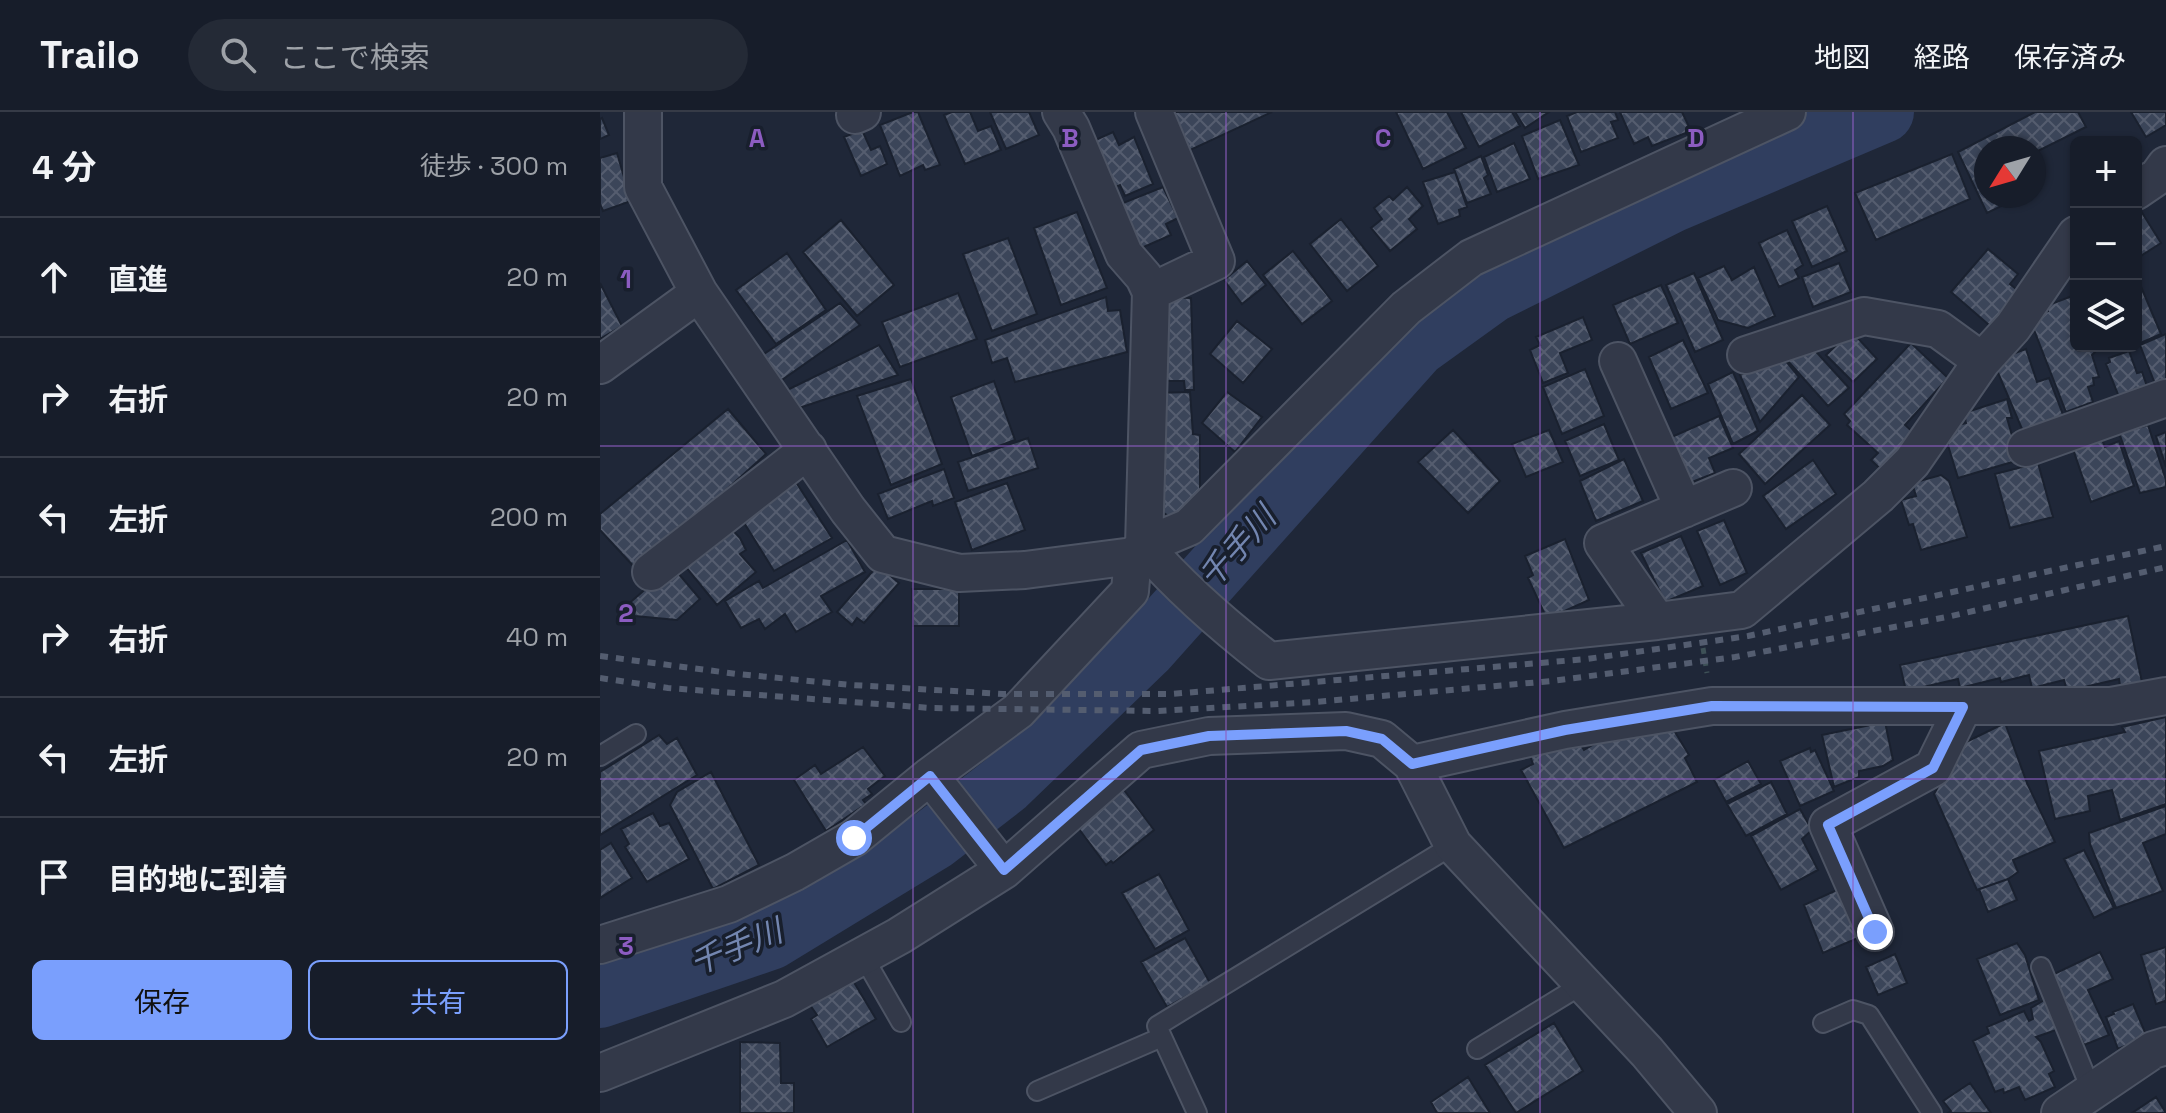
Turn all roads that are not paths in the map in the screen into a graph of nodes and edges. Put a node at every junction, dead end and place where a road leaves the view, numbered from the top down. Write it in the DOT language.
graph roads {
  1 [pos="643,112"];
  2 [pos="1061,112"];
  3 [pos="1154,112"];
  4 [pos="1787,112"];
  5 [pos="2070,244"];
  6 [pos="1151,292"];
  7 [pos="699,293"];
  8 [pos="1746,355"];
  9 [pos="1618,361"];
  10 [pos="1982,361"];
  11 [pos="600,365"];
  12 [pos="2166,398"];
  13 [pos="2026,448"];
  14 [pos="808,450"];
  15 [pos="1733,488"];
  16 [pos="1684,509"];
  17 [pos="1139,551"];
  18 [pos="651,572"];
  19 [pos="1657,621"];
  20 [pos="2166,696"];
  21 [pos="1963,707"];
  22 [pos="636,734"];
  23 [pos="600,756"];
  24 [pos="1412,764"];
  25 [pos="934,782"];
  26 [pos="1453,845"];
  27 [pos="997,860"];
  28 [pos="1875,932"];
  29 [pos="600,945"];
  30 [pos="863,956"];
  31 [pos="2041,967"];
  32 [pos="1583,984"];
  33 [pos="901,1022"];
  34 [pos="1823,1023"];
  35 [pos="1162,1037"];
  36 [pos="2166,1046"];
  37 [pos="1477,1049"];
  38 [pos="600,1073"];
  39 [pos="1037,1091"];
  40 [pos="2092,1092"];
  41 [pos="1197,1113"];
  42 [pos="1698,1113"];
  43 [pos="1932,1113"];
  44 [pos="2060,1113"];
  1 -- 7 [label="street"];
  2 -- 6 [label="street"];
  3 -- 6 [label="street"];
  4 -- 17 [label="street"];
  5 -- 10 [label="street"];
  6 -- 17 [label="street"];
  7 -- 11 [label="street"];
  7 -- 14 [label="street"];
  8 -- 10 [label="street"];
  9 -- 16 [label="street"];
  10 -- 19 [label="street"];
  12 -- 13 [label="street"];
  14 -- 17 [label="street"];
  14 -- 18 [label="street"];
  15 -- 16 [label="street"];
  16 -- 19 [label="street"];
  17 -- 19 [label="street"];
  17 -- 25 [label="street"];
  20 -- 21 [label="street"];
  21 -- 24 [label="street"];
  21 -- 28 [label="street"];
  22 -- 23 [label="lane"];
  24 -- 26 [label="street"];
  24 -- 27 [label="street"];
  25 -- 27 [label="street"];
  25 -- 29 [label="street"];
  26 -- 32 [label="street"];
  26 -- 35 [label="lane"];
  27 -- 30 [label="street"];
  30 -- 33 [label="lane"];
  30 -- 38 [label="street"];
  31 -- 40 [label="lane"];
  32 -- 37 [label="lane"];
  32 -- 42 [label="street"];
  34 -- 43 [label="lane"];
  35 -- 39 [label="lane"];
  35 -- 41 [label="lane"];
  36 -- 40 [label="street"];
  40 -- 44 [label="street"];
}
